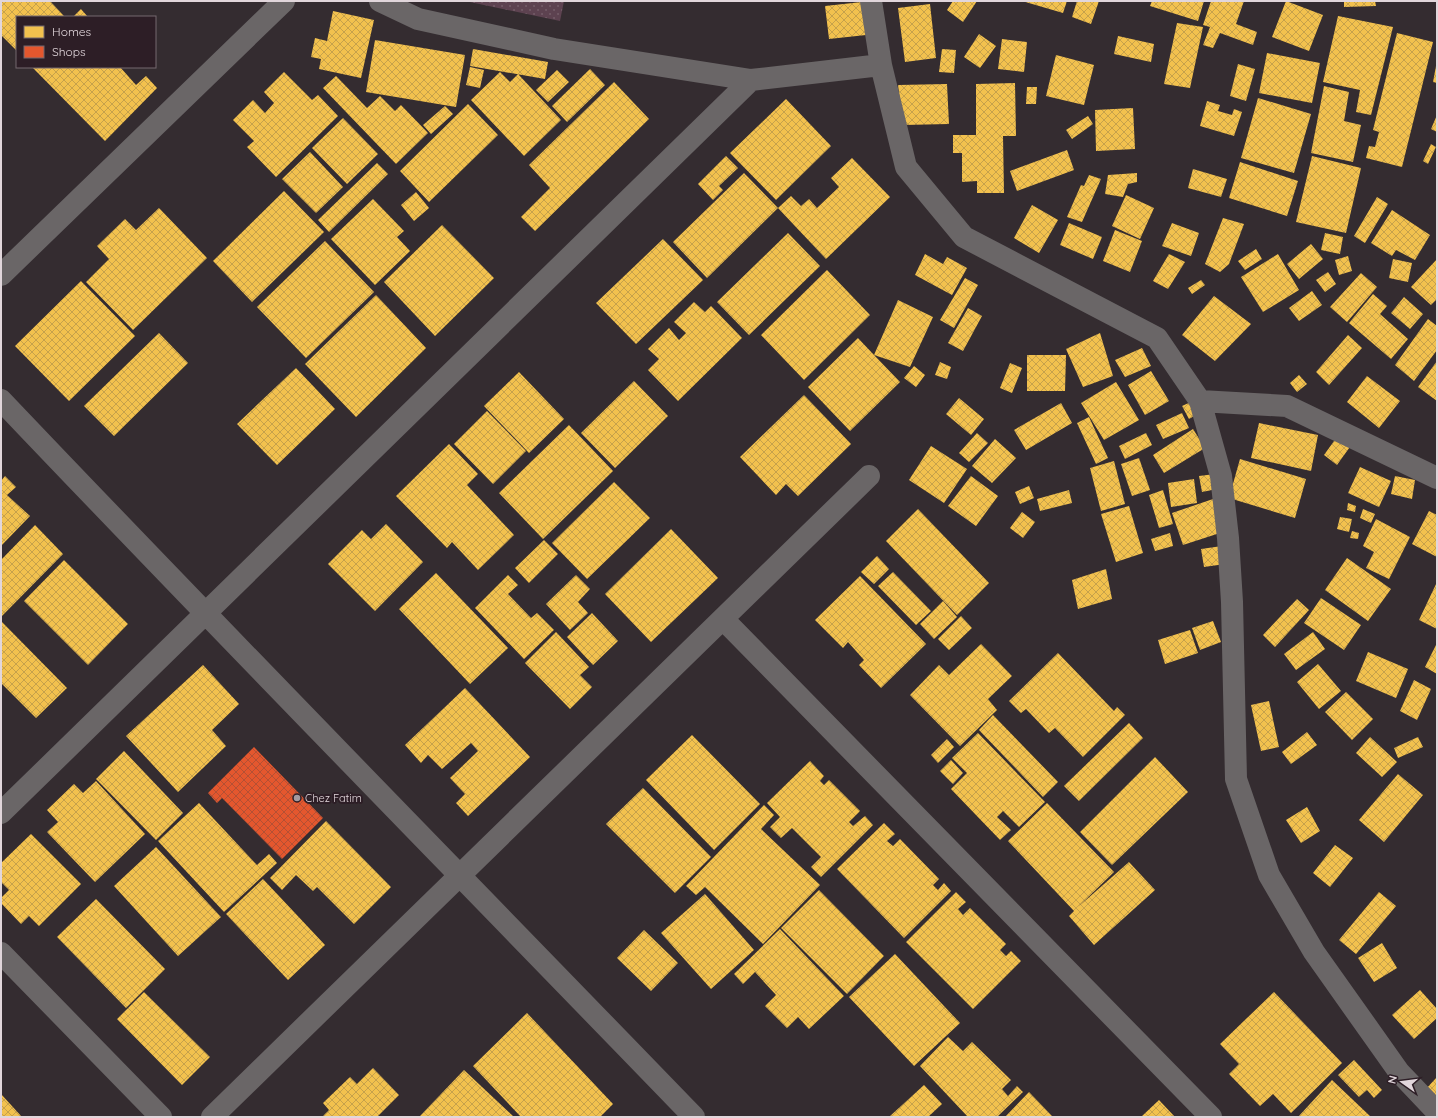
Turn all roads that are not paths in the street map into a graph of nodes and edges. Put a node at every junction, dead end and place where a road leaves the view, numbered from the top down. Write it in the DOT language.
graph roads {
  1 [pos="284,1"];
  2 [pos="380,1"];
  3 [pos="871,1"];
  4 [pos="881,65"];
  5 [pos="751,80"];
  6 [pos="1,276"];
  7 [pos="1,400"];
  8 [pos="1200,401"];
  9 [pos="869,476"];
  10 [pos="1437,478"];
  11 [pos="204,614"];
  12 [pos="723,619"];
  13 [pos="1,813"];
  14 [pos="460,875"];
  15 [pos="1,953"];
  16 [pos="1437,1112"];
  17 [pos="161,1117"];
  18 [pos="212,1117"];
  19 [pos="694,1117"];
  20 [pos="1211,1117"];
  1 -- 6 [label="street"];
  2 -- 5 [label="street"];
  3 -- 4 [label="street"];
  4 -- 5 [label="street"];
  4 -- 8 [label="street"];
  5 -- 11 [label="street"];
  7 -- 11 [label="street"];
  8 -- 10 [label="street"];
  8 -- 16 [label="street"];
  9 -- 12 [label="street"];
  11 -- 13 [label="street"];
  11 -- 14 [label="street"];
  12 -- 14 [label="street"];
  12 -- 20 [label="street"];
  14 -- 18 [label="street"];
  14 -- 19 [label="street"];
  15 -- 17 [label="street"];
}
